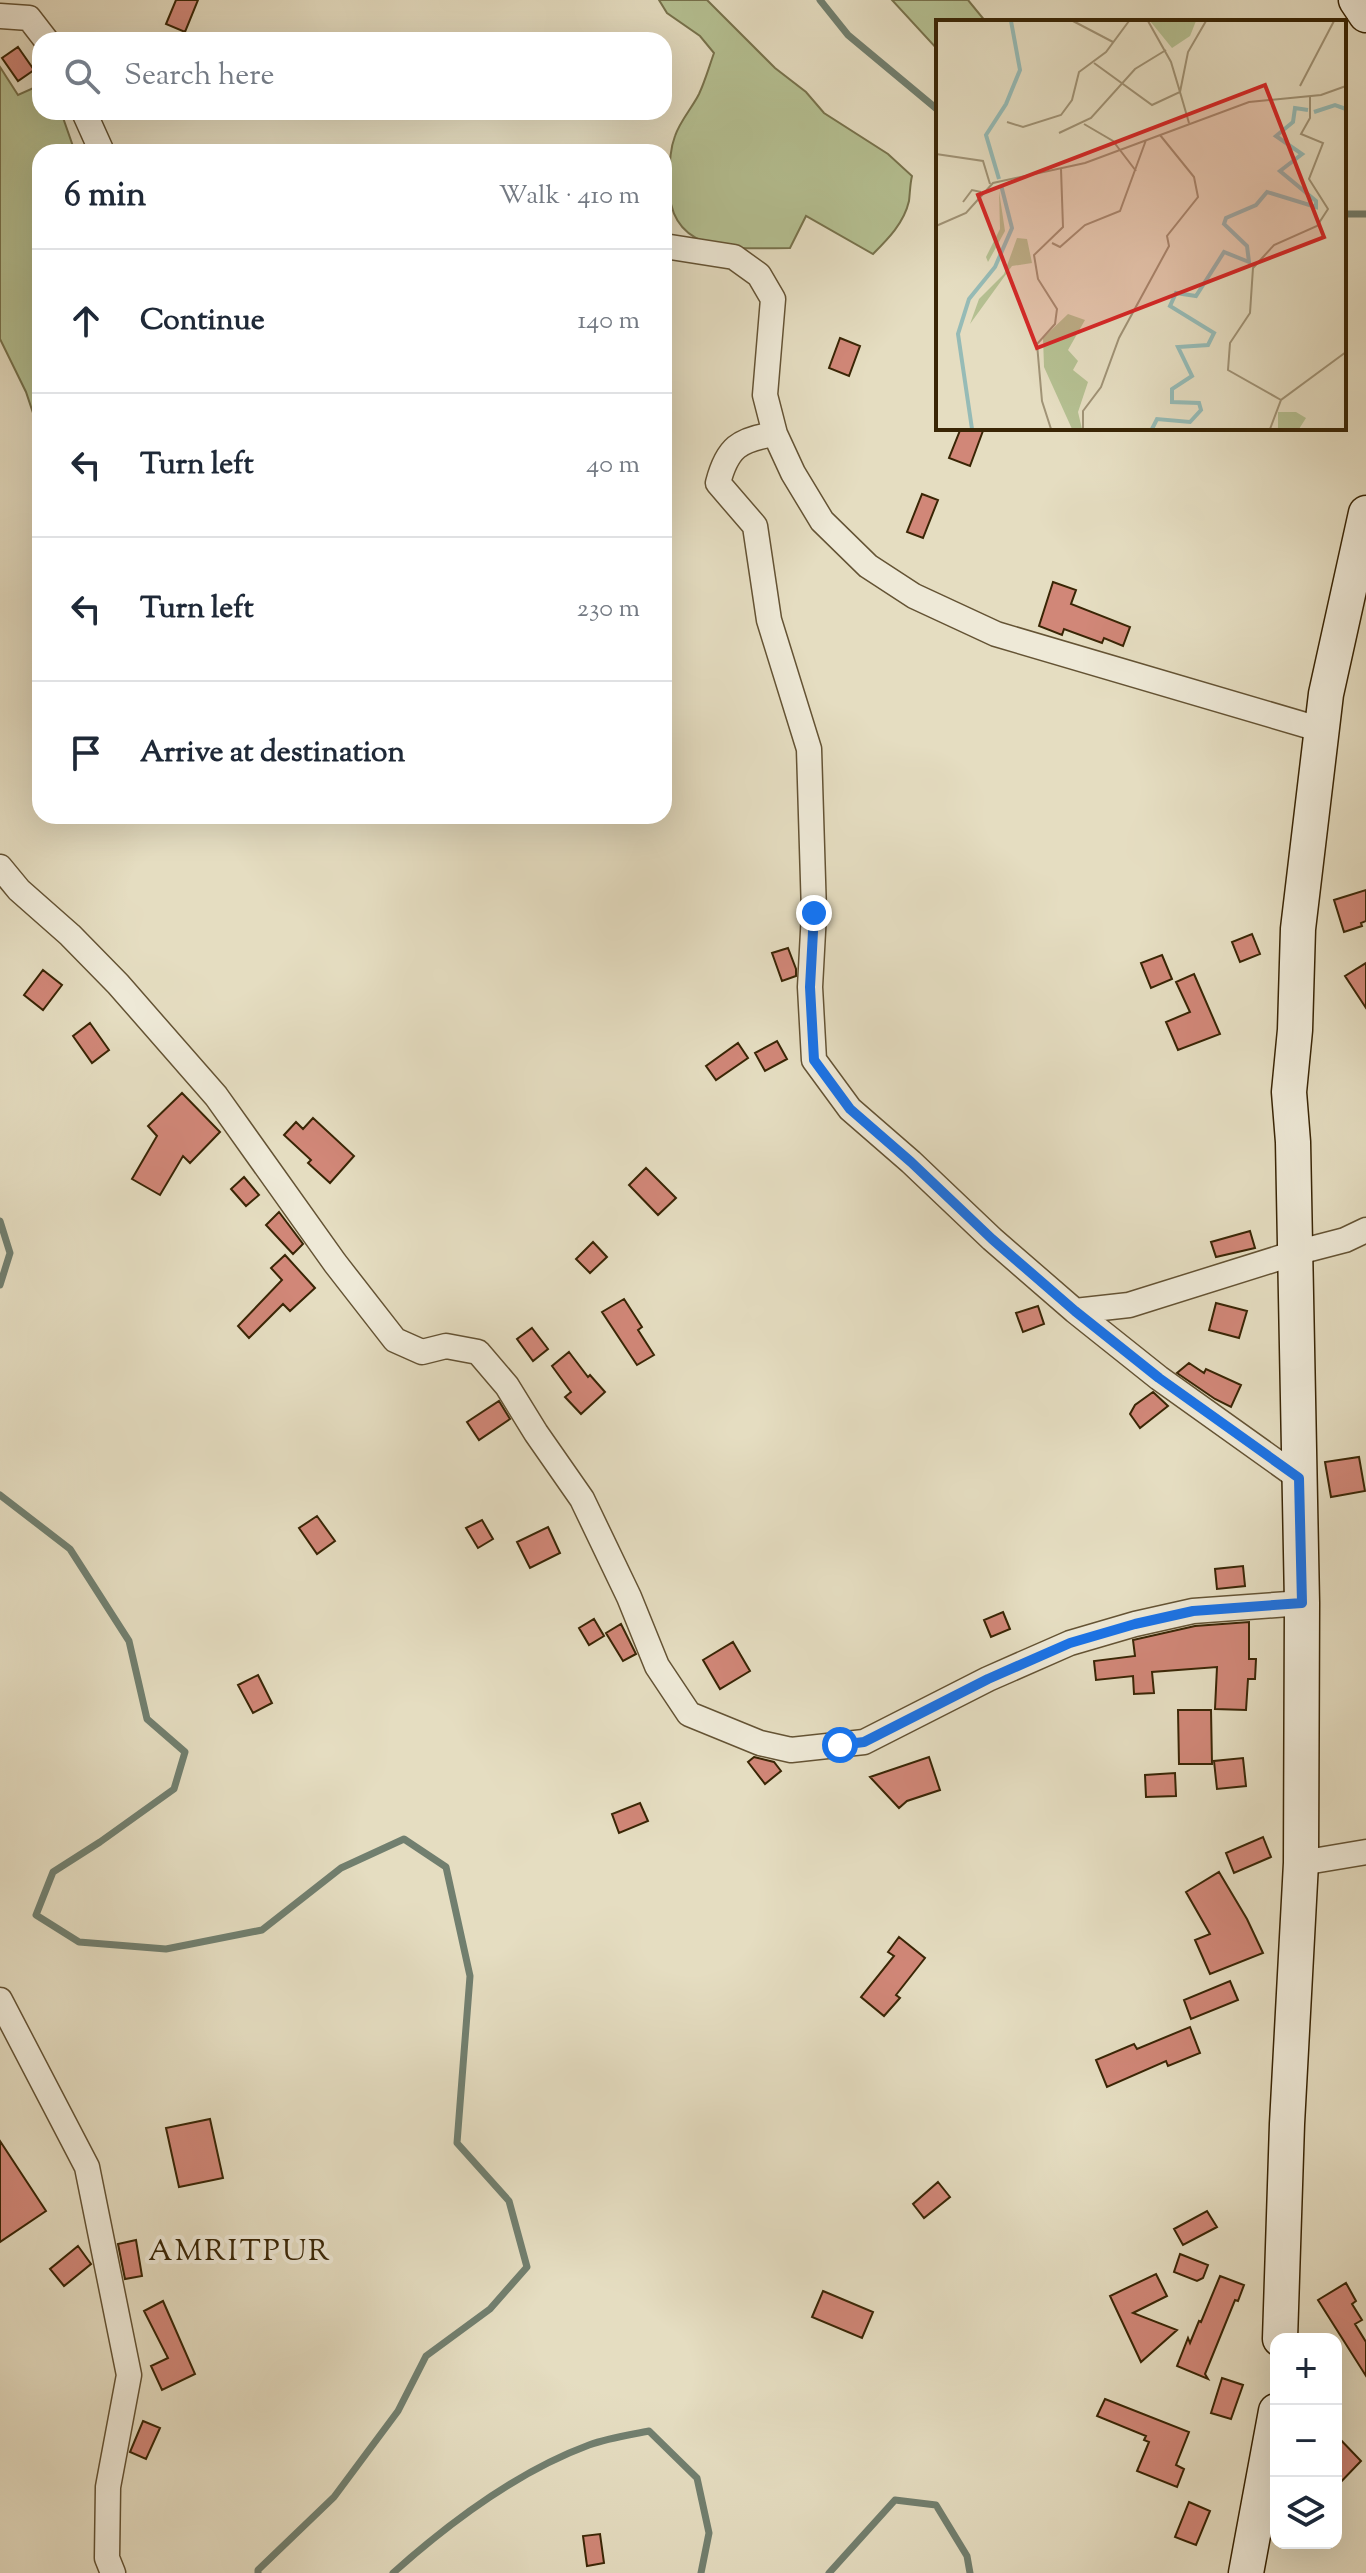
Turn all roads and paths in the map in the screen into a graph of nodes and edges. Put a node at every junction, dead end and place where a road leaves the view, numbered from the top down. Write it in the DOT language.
graph roads {
  1 [pos="1356,0"];
  2 [pos="1366,15"];
  3 [pos="0,16"];
  4 [pos="40,32"];
  5 [pos="88,120"];
  6 [pos="98,144"];
  7 [pos="672,247"];
  8 [pos="775,434"];
  9 [pos="1366,513"];
  10 [pos="1322,730"];
  11 [pos="0,867"];
  12 [pos="1366,1230"];
  13 [pos="1295,1253"];
  14 [pos="1075,1311"];
  15 [pos="1299,1478"];
  16 [pos="1302,1603"];
  17 [pos="1366,1852"];
  18 [pos="1301,1863"];
  19 [pos="0,2000"];
  20 [pos="1280,2333"];
  21 [pos="1270,2443"];
  22 [pos="113,2573"];
  23 [pos="1246,2573"];
  1 -- 2 [label="main road"];
  3 -- 4 [label="street"];
  5 -- 6 [label="street"];
  7 -- 8 [label="street"];
  8 -- 10 [label="street"];
  8 -- 14 [label="street"];
  9 -- 10 [label="main road"];
  10 -- 13 [label="main road"];
  11 -- 16 [label="street"];
  12 -- 13 [label="street"];
  13 -- 14 [label="street"];
  13 -- 15 [label="main road"];
  14 -- 15 [label="street"];
  15 -- 16 [label="main road"];
  16 -- 18 [label="main road"];
  17 -- 18 [label="street"];
  18 -- 20 [label="main road"];
  19 -- 22 [label="street"];
  21 -- 23 [label="main road"];
}
